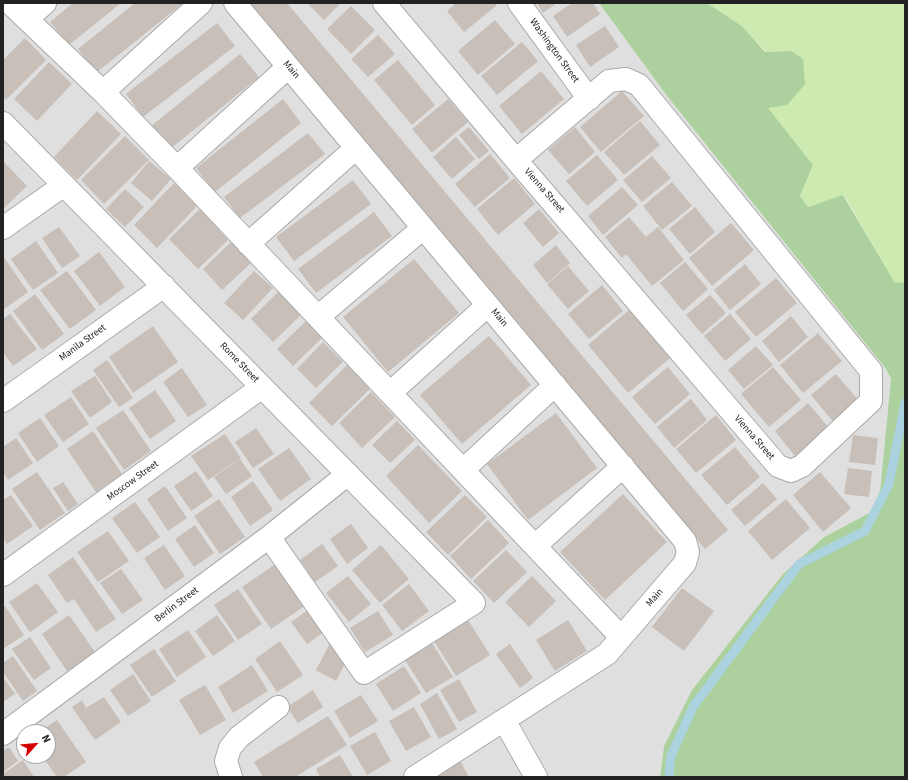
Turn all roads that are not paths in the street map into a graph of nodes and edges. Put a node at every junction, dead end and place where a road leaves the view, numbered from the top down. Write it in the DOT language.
graph roads {
  1 [pos="10,3"];
  2 [pos="45,3"];
  3 [pos="201,3"];
  4 [pos="235,3"];
  5 [pos="384,3"];
  6 [pos="519,3"];
  7 [pos="27,19"];
  8 [pos="288,67"];
  9 [pos="103,92"];
  10 [pos="589,99"];
  11 [pos="3,123"];
  12 [pos="356,148"];
  13 [pos="516,160"];
  14 [pos="177,168"];
  15 [pos="64,185"];
  16 [pos="3,228"];
  17 [pos="423,228"];
  18 [pos="248,244"];
  19 [pos="164,286"];
  20 [pos="488,305"];
  21 [pos="318,318"];
  22 [pos="555,385"];
  23 [pos="262,387"];
  24 [pos="390,393"];
  25 [pos="3,401"];
  26 [pos="623,466"];
  27 [pos="463,470"];
  28 [pos="348,474"];
  29 [pos="269,537"];
  30 [pos="535,546"];
  31 [pos="3,575"];
  32 [pos="622,637"];
  33 [pos="278,707"];
  34 [pos="504,720"];
  35 [pos="3,734"];
  36 [pos="232,777"];
  37 [pos="415,777"];
  38 [pos="536,777"];
  1 -- 7 [label="street"];
  2 -- 7 [label="street"];
  3 -- 9 [label="street"];
  4 -- 8 [label="street, Main"];
  5 -- 13 [label="street, Vienna Street"];
  6 -- 10 [label="street, Washington Street"];
  7 -- 9 [label="street"];
  8 -- 12 [label="street, Main"];
  8 -- 14 [label="street"];
  9 -- 14 [label="street"];
  10 -- 13 [label="street"];
  10 -- 13 [label="street, Vienna Street"];
  11 -- 15 [label="street, Rome Street"];
  12 -- 17 [label="street, Main"];
  12 -- 18 [label="street"];
  14 -- 18 [label="street"];
  15 -- 16 [label="street"];
  15 -- 19 [label="street, Rome Street"];
  17 -- 20 [label="street, Main"];
  17 -- 21 [label="street"];
  18 -- 21 [label="street"];
  19 -- 23 [label="street, Rome Street"];
  19 -- 25 [label="street, Manila Street"];
  20 -- 22 [label="street, Main"];
  20 -- 24 [label="street"];
  21 -- 24 [label="street"];
  22 -- 26 [label="street, Main"];
  22 -- 27 [label="street"];
  23 -- 28 [label="street, Rome Street"];
  23 -- 31 [label="street, Moscow Street"];
  24 -- 27 [label="street"];
  26 -- 30 [label="street"];
  26 -- 32 [label="street, Main"];
  27 -- 30 [label="street"];
  28 -- 29 [label="street, Berlin Street"];
  28 -- 29 [label="street, Rome Street"];
  29 -- 35 [label="street, Berlin Street"];
  30 -- 32 [label="street"];
  32 -- 34 [label="street, Main"];
  33 -- 36 [label="street"];
  34 -- 37 [label="street, Main"];
  34 -- 38 [label="street"];
}
